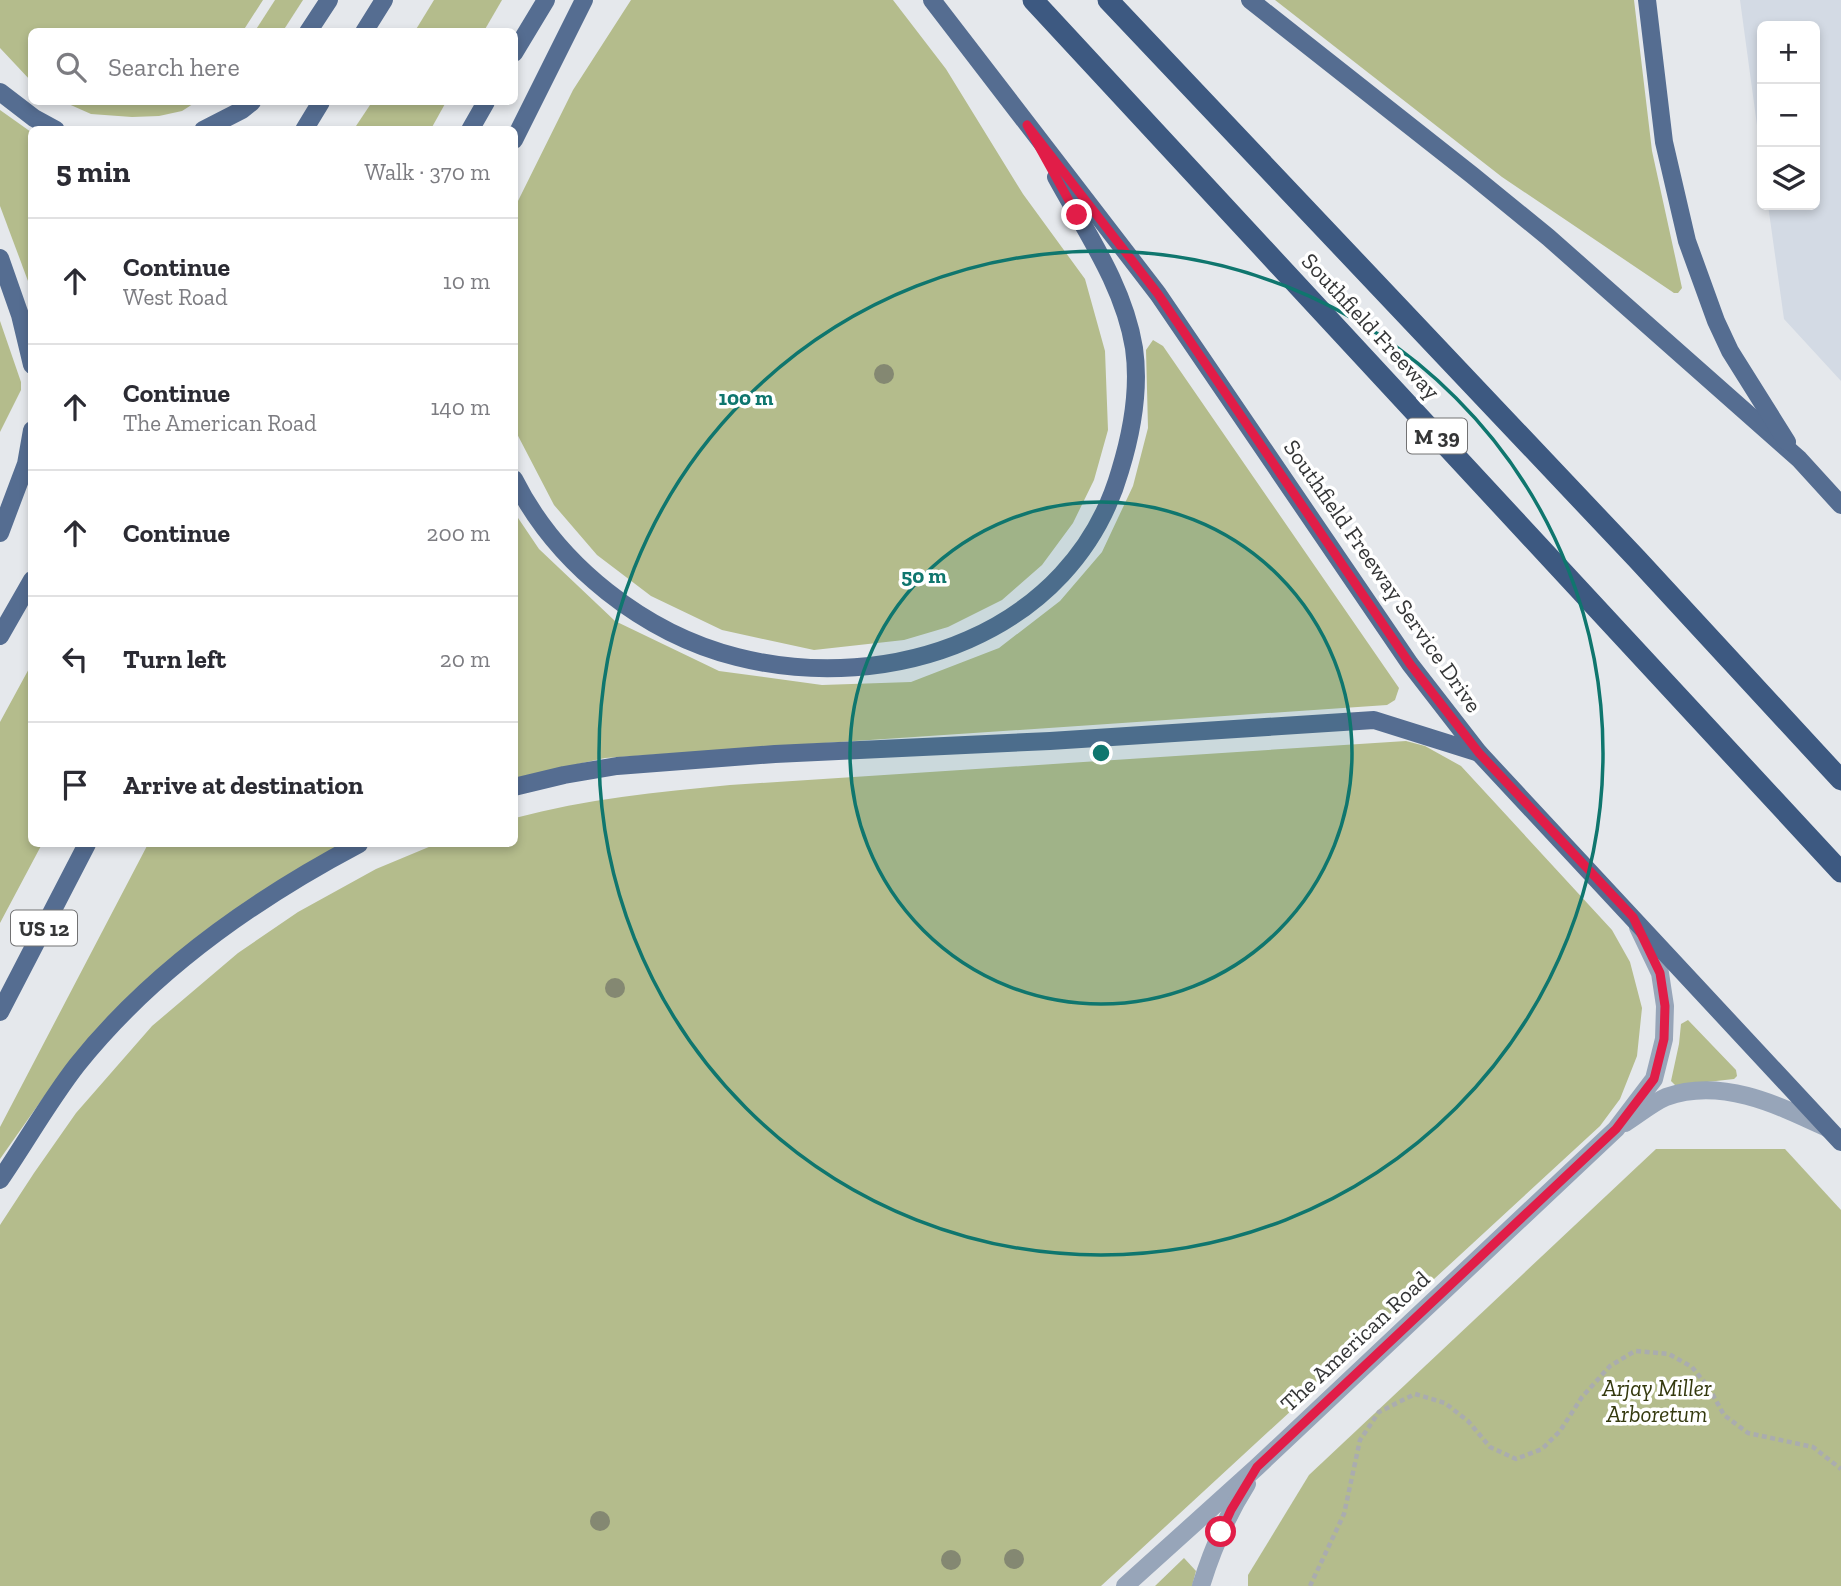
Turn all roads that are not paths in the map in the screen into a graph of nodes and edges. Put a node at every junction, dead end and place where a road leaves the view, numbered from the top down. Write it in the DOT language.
graph roads {
  1 [pos="328,0"];
  2 [pos="384,0"];
  3 [pos="546,0"];
  4 [pos="584,0"];
  5 [pos="932,0"];
  6 [pos="1033,0"];
  7 [pos="1108,0"];
  8 [pos="1250,0"];
  9 [pos="1647,0"];
  10 [pos="310,28"];
  11 [pos="366,28"];
  12 [pos="518,46"];
  13 [pos="0,92"];
  14 [pos="248,105"];
  15 [pos="319,105"];
  16 [pos="484,105"];
  17 [pos="1027,125"];
  18 [pos="49,126"];
  19 [pos="211,126"];
  20 [pos="306,126"];
  21 [pos="472,126"];
  22 [pos="518,132"];
  23 [pos="0,258"];
  24 [pos="28,350"];
  25 [pos="28,453"];
  26 [pos="1799,460"];
  27 [pos="518,485"];
  28 [pos="1841,505"];
  29 [pos="0,533"];
  30 [pos="28,587"];
  31 [pos="0,636"];
  32 [pos="1479,753"];
  33 [pos="1841,780"];
  34 [pos="518,786"];
  35 [pos="85,847"];
  36 [pos="354,847"];
  37 [pos="1841,872"];
  38 [pos="1633,917"];
  39 [pos="0,1012"];
  40 [pos="1616,1129"];
  41 [pos="1835,1135"];
  42 [pos="0,1180"];
  43 [pos="1257,1467"];
  44 [pos="1125,1586"];
  45 [pos="1201,1586"];
  1 -- 10 [label="main road"];
  2 -- 11 [label="main road"];
  3 -- 12 [label="main road"];
  4 -- 22 [label="main road"];
  5 -- 17 [label="main road, Southfield Freeway Service Drive"];
  6 -- 37 [label="highway, Southfield Freeway / M 39"];
  7 -- 33 [label="highway, Southfield Freeway / M 39"];
  8 -- 26 [label="main road"];
  9 -- 26 [label="main road"];
  13 -- 18 [label="main road"];
  14 -- 19 [label="main road"];
  15 -- 20 [label="main road"];
  16 -- 21 [label="main road"];
  17 -- 27 [label="main road"];
  17 -- 32 [label="main road, Southfield Freeway Service Drive"];
  23 -- 24 [label="main road"];
  25 -- 29 [label="main road"];
  26 -- 28 [label="main road"];
  30 -- 31 [label="main road"];
  32 -- 34 [label="main road"];
  32 -- 38 [label="main road, Southfield Freeway Service Drive"];
  35 -- 39 [label="main road, US 12"];
  36 -- 42 [label="main road"];
  38 -- 40 [label="street, The American Road"];
  38 -- 41 [label="main road, Southfield Freeway Service Drive"];
  40 -- 41 [label="street, The American Road"];
  40 -- 43 [label="street, The American Road"];
  43 -- 44 [label="street, The American Road"];
  43 -- 45 [label="street"];
}
